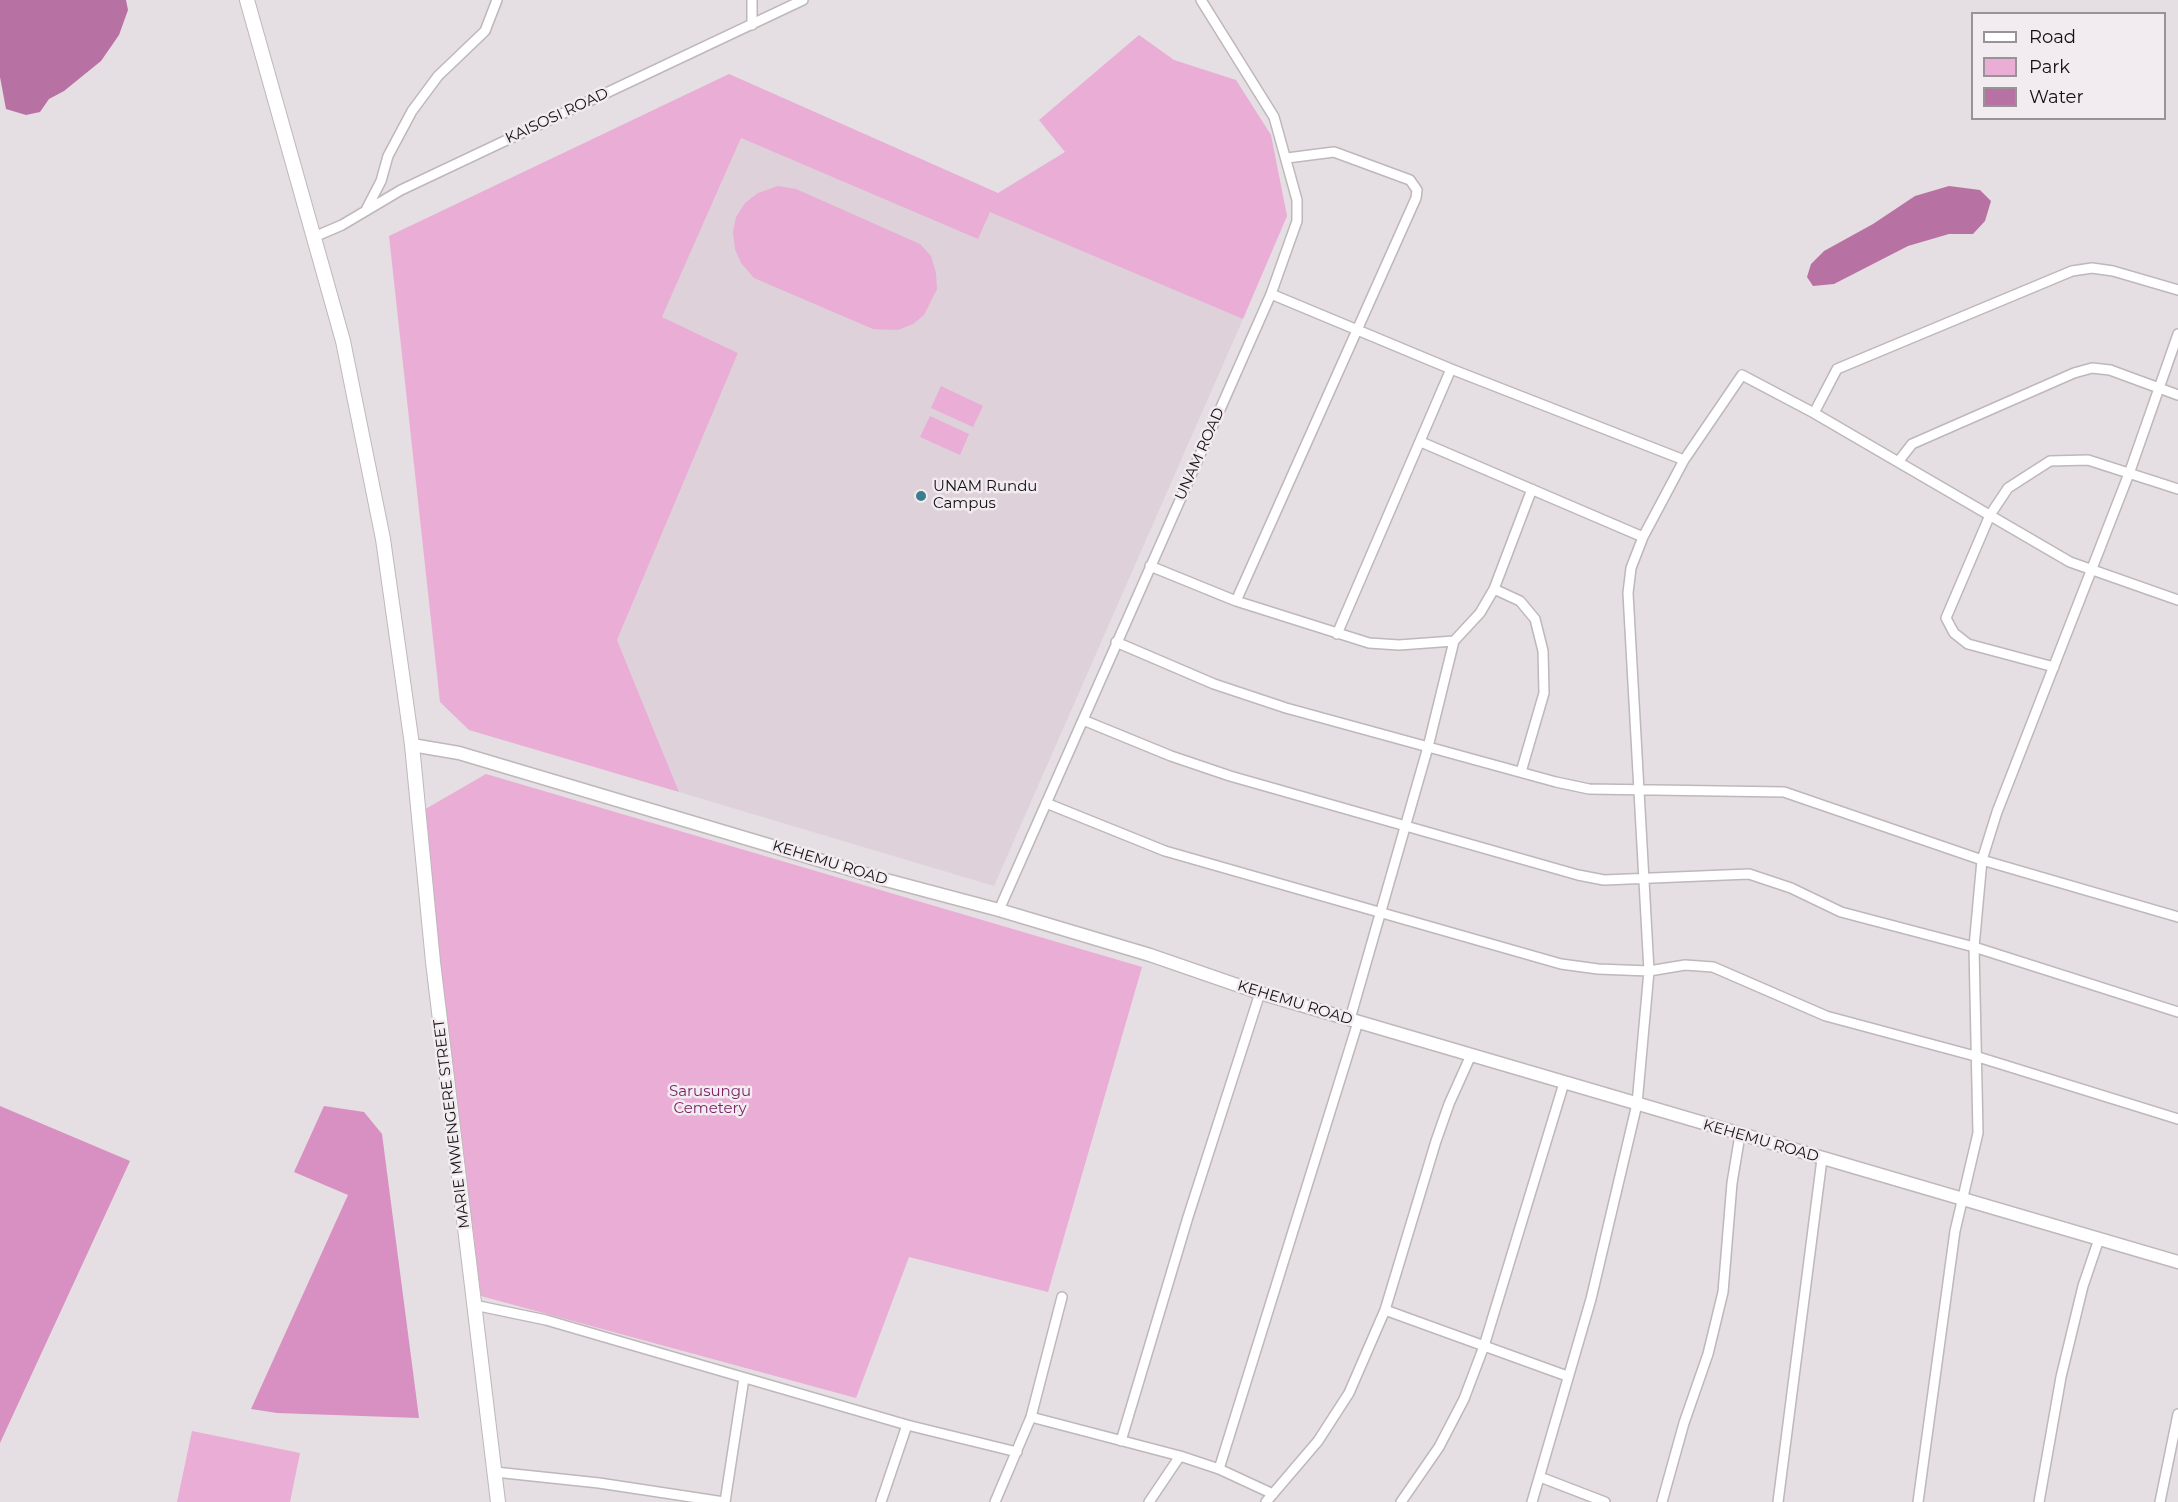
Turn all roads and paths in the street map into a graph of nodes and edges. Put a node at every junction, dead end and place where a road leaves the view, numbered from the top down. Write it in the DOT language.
graph roads {
  1 [pos="247,0"];
  2 [pos="497,0"];
  3 [pos="752,0"];
  4 [pos="803,0"];
  5 [pos="1201,0"];
  6 [pos="752,25"];
  7 [pos="1287,158"];
  8 [pos="366,209"];
  9 [pos="314,237"];
  10 [pos="2178,290"];
  11 [pos="1271,294"];
  12 [pos="1357,330"];
  13 [pos="2178,334"];
  14 [pos="1451,369"];
  15 [pos="2159,388"];
  16 [pos="2178,395"];
  17 [pos="1814,413"];
  18 [pos="1421,442"];
  19 [pos="1684,460"];
  20 [pos="1898,462"];
  21 [pos="2130,471"];
  22 [pos="1532,489"];
  23 [pos="2178,489"];
  24 [pos="1990,516"];
  25 [pos="1643,537"];
  26 [pos="1150,566"];
  27 [pos="2093,570"];
  28 [pos="1494,589"];
  29 [pos="2178,600"];
  30 [pos="1236,602"];
  31 [pos="1337,634"];
  32 [pos="1454,641"];
  33 [pos="1116,642"];
  34 [pos="2054,667"];
  35 [pos="1083,720"];
  36 [pos="412,745"];
  37 [pos="1428,747"];
  38 [pos="1521,772"];
  39 [pos="1638,789"];
  40 [pos="1046,803"];
  41 [pos="1405,826"];
  42 [pos="1982,860"];
  43 [pos="1644,878"];
  44 [pos="999,910"];
  45 [pos="1381,912"];
  46 [pos="2178,917"];
  47 [pos="1974,947"];
  48 [pos="1648,970"];
  49 [pos="1260,993"];
  50 [pos="2178,1012"];
  51 [pos="1354,1020"];
  52 [pos="1471,1055"];
  53 [pos="1975,1056"];
  54 [pos="1564,1083"];
  55 [pos="1637,1104"];
  56 [pos="2178,1119"];
  57 [pos="1740,1135"];
  58 [pos="1822,1159"];
  59 [pos="1963,1199"];
  60 [pos="2098,1239"];
  61 [pos="2178,1262"];
  62 [pos="1062,1297"];
  63 [pos="474,1305"];
  64 [pos="1385,1310"];
  65 [pos="1484,1346"];
  66 [pos="1568,1376"];
  67 [pos="744,1378"];
  68 [pos="2178,1414"];
  69 [pos="1031,1417"];
  70 [pos="907,1425"];
  71 [pos="1121,1441"];
  72 [pos="1017,1452"];
  73 [pos="1180,1456"];
  74 [pos="1219,1469"];
  75 [pos="495,1472"];
  76 [pos="1540,1477"];
  77 [pos="1273,1494"];
  78 [pos="498,1502"];
  79 [pos="725,1502"];
  80 [pos="881,1502"];
  81 [pos="995,1502"];
  82 [pos="1149,1502"];
  83 [pos="1266,1502"];
  84 [pos="1401,1502"];
  85 [pos="1532,1502"];
  86 [pos="1605,1502"];
  87 [pos="1662,1502"];
  88 [pos="1778,1502"];
  89 [pos="1918,1502"];
  90 [pos="2039,1502"];
  91 [pos="2160,1502"];
  1 -- 9 [label="main road, MARIE MWENGERE STREET"];
  2 -- 8 [label="street"];
  3 -- 6 [label="street"];
  4 -- 6 [label="street, KAISOSI ROAD"];
  5 -- 7 [label="street, UNAM ROAD"];
  6 -- 8 [label="street, KAISOSI ROAD"];
  7 -- 11 [label="street, UNAM ROAD"];
  7 -- 12 [label="street"];
  8 -- 9 [label="street, KAISOSI ROAD"];
  9 -- 36 [label="main road, MARIE MWENGERE STREET"];
  10 -- 17 [label="street"];
  11 -- 12 [label="street"];
  11 -- 26 [label="street, UNAM ROAD"];
  12 -- 14 [label="street"];
  12 -- 30 [label="street"];
  13 -- 15 [label="street"];
  14 -- 18 [label="street"];
  14 -- 19 [label="street"];
  15 -- 16 [label="street"];
  15 -- 20 [label="street"];
  15 -- 21 [label="street"];
  17 -- 19 [label="street"];
  17 -- 20 [label="street"];
  18 -- 22 [label="street"];
  18 -- 31 [label="street"];
  19 -- 25 [label="street"];
  20 -- 24 [label="street"];
  21 -- 23 [label="street"];
  21 -- 24 [label="street"];
  21 -- 27 [label="street"];
  22 -- 25 [label="street"];
  22 -- 28 [label="street"];
  24 -- 27 [label="street"];
  24 -- 34 [label="street"];
  25 -- 39 [label="street"];
  26 -- 30 [label="street"];
  26 -- 33 [label="street, UNAM ROAD"];
  27 -- 29 [label="street"];
  27 -- 34 [label="street"];
  28 -- 32 [label="street"];
  28 -- 38 [label="street"];
  30 -- 31 [label="street"];
  31 -- 32 [label="street"];
  32 -- 37 [label="street"];
  33 -- 35 [label="street, UNAM ROAD"];
  33 -- 37 [label="street"];
  34 -- 42 [label="street"];
  35 -- 40 [label="street, UNAM ROAD"];
  35 -- 41 [label="street"];
  36 -- 44 [label="street, KEHEMU ROAD"];
  36 -- 63 [label="main road, MARIE MWENGERE STREET"];
  37 -- 38 [label="street"];
  37 -- 41 [label="street"];
  38 -- 39 [label="street"];
  39 -- 42 [label="street"];
  39 -- 43 [label="street"];
  40 -- 44 [label="street, UNAM ROAD"];
  40 -- 45 [label="street"];
  41 -- 43 [label="street"];
  41 -- 45 [label="street"];
  42 -- 46 [label="street"];
  42 -- 47 [label="street"];
  43 -- 47 [label="street"];
  43 -- 48 [label="street"];
  44 -- 49 [label="street, KEHEMU ROAD"];
  45 -- 48 [label="street"];
  45 -- 51 [label="street"];
  47 -- 50 [label="street"];
  47 -- 53 [label="street"];
  48 -- 53 [label="street"];
  48 -- 55 [label="street"];
  49 -- 51 [label="street, KEHEMU ROAD"];
  49 -- 71 [label="street"];
  51 -- 52 [label="street, KEHEMU ROAD"];
  51 -- 74 [label="street"];
  52 -- 54 [label="street, KEHEMU ROAD"];
  52 -- 64 [label="street"];
  53 -- 56 [label="street"];
  53 -- 59 [label="street"];
  54 -- 55 [label="street, KEHEMU ROAD"];
  54 -- 65 [label="street"];
  55 -- 57 [label="street, KEHEMU ROAD"];
  55 -- 66 [label="street"];
  57 -- 58 [label="street, KEHEMU ROAD"];
  57 -- 87 [label="street"];
  58 -- 59 [label="street, KEHEMU ROAD"];
  58 -- 88 [label="street"];
  59 -- 60 [label="street, KEHEMU ROAD"];
  59 -- 89 [label="street"];
  60 -- 61 [label="street, KEHEMU ROAD"];
  60 -- 90 [label="street"];
  62 -- 69 [label="street"];
  63 -- 67 [label="street"];
  63 -- 75 [label="main road, MARIE MWENGERE STREET"];
  64 -- 65 [label="street"];
  64 -- 77 [label="street"];
  65 -- 66 [label="street"];
  65 -- 84 [label="street"];
  66 -- 76 [label="street"];
  67 -- 70 [label="street"];
  67 -- 79 [label="street"];
  68 -- 91 [label="street"];
  69 -- 71 [label="street"];
  69 -- 72 [label="street"];
  70 -- 72 [label="street"];
  70 -- 80 [label="street"];
  71 -- 73 [label="street"];
  72 -- 81 [label="street"];
  73 -- 74 [label="street"];
  73 -- 82 [label="street"];
  74 -- 77 [label="street"];
  75 -- 78 [label="main road, MARIE MWENGERE STREET"];
  75 -- 79 [label="street"];
  76 -- 85 [label="street"];
  76 -- 86 [label="street"];
  77 -- 83 [label="street"];
}
